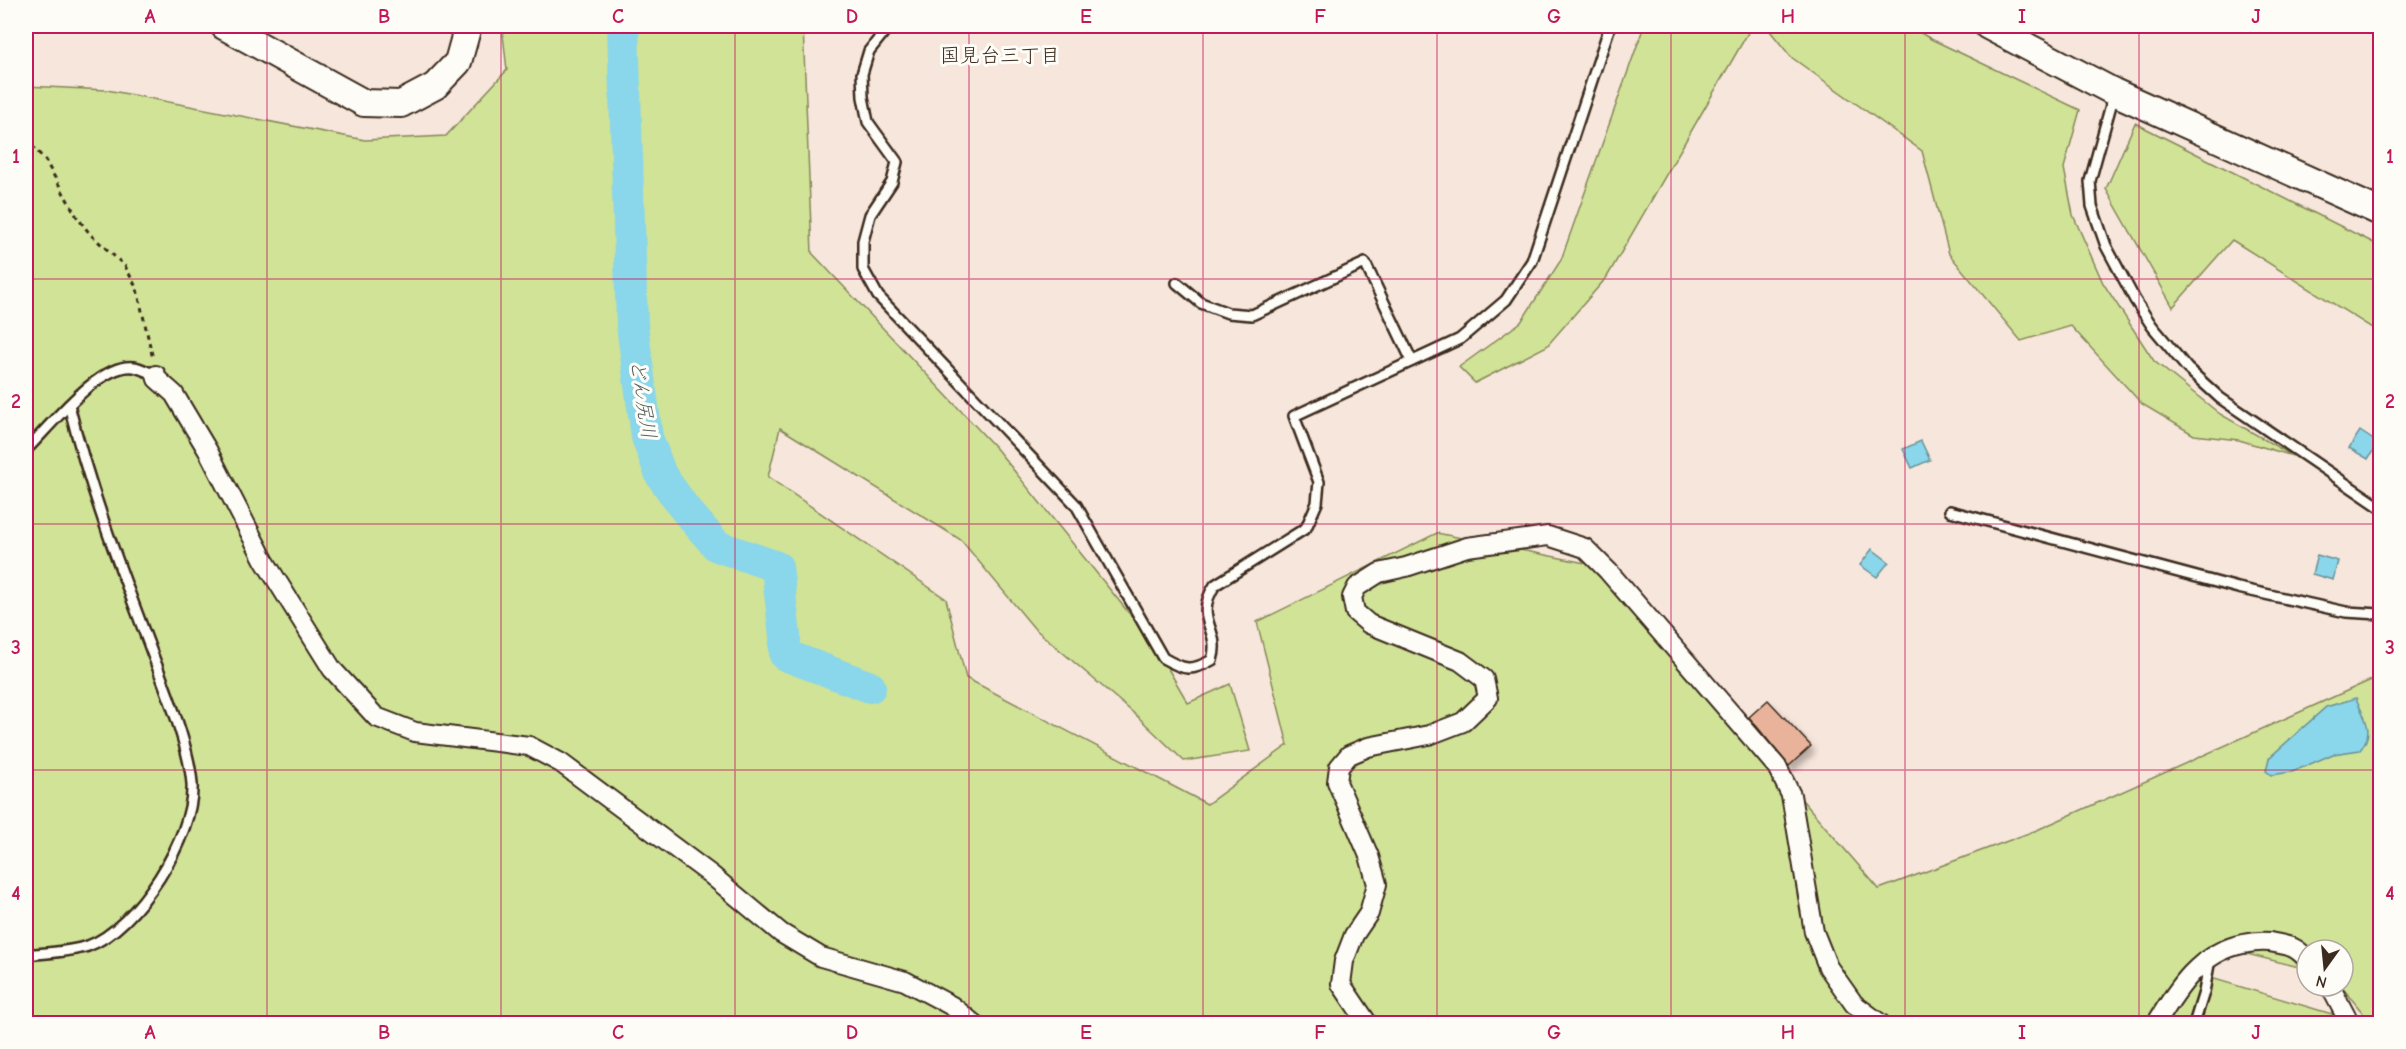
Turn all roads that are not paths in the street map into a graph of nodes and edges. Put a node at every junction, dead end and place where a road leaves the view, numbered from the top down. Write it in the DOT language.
graph roads {
  1 [pos="224,26"];
  2 [pos="468,26"];
  3 [pos="888,26"];
  4 [pos="1611,26"];
  5 [pos="1988,26"];
  6 [pos="2114,92"];
  7 [pos="2380,212"];
  8 [pos="1177,283"];
  9 [pos="1413,361"];
  10 [pos="156,375"];
  11 [pos="69,405"];
  12 [pos="26,450"];
  13 [pos="2380,507"];
  14 [pos="1950,511"];
  15 [pos="2380,614"];
  16 [pos="2295,946"];
  17 [pos="26,955"];
  18 [pos="2210,957"];
  19 [pos="2336,998"];
  20 [pos="974,1023"];
  21 [pos="1368,1023"];
  22 [pos="1881,1023"];
  23 [pos="2156,1023"];
  24 [pos="2194,1023"];
  25 [pos="2350,1023"];
  1 -- 2 [label="street"];
  3 -- 9 [label="lane"];
  4 -- 9 [label="lane"];
  5 -- 6 [label="street"];
  6 -- 7 [label="street"];
  6 -- 13 [label="lane"];
  8 -- 9 [label="lane"];
  10 -- 11 [label="lane"];
  10 -- 20 [label="street"];
  11 -- 12 [label="lane"];
  11 -- 17 [label="lane"];
  14 -- 15 [label="lane"];
  16 -- 18 [label="street"];
  18 -- 23 [label="street"];
  18 -- 24 [label="lane"];
  19 -- 25 [label="street"];
  21 -- 22 [label="street"];
}
